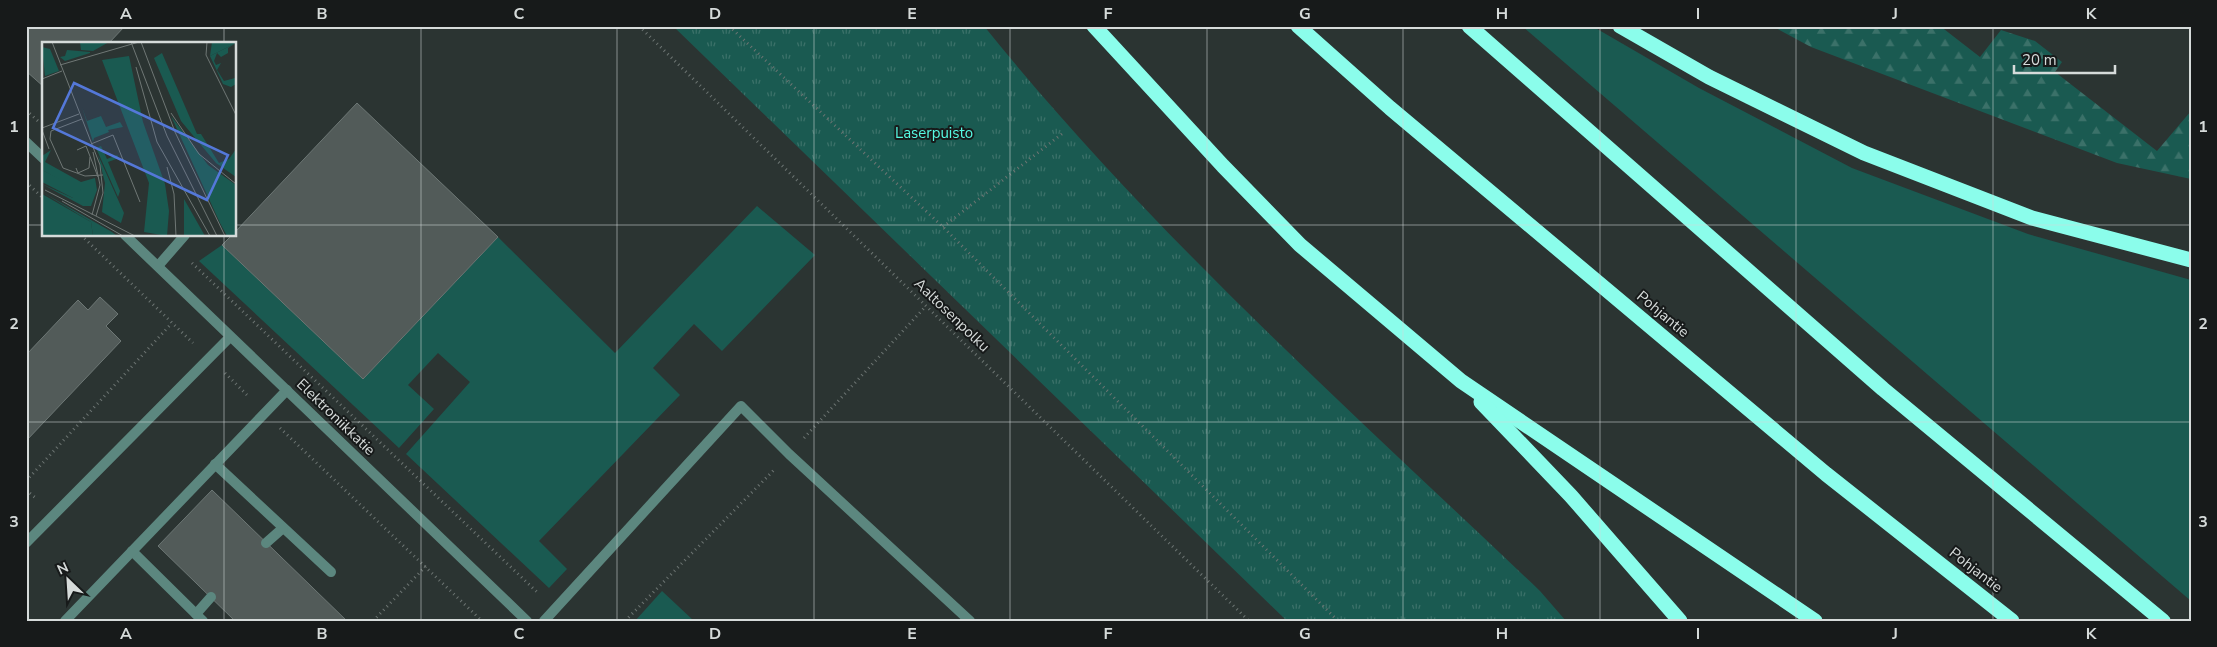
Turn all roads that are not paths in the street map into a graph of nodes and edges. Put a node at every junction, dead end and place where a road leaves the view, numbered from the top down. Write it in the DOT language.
graph roads {
  1 [pos="1094,26"];
  2 [pos="1298,26"];
  3 [pos="1469,26"];
  4 [pos="1620,26"];
  5 [pos="26,142"];
  6 [pos="42,157"];
  7 [pos="125,236"];
  8 [pos="184,236"];
  9 [pos="2191,260"];
  10 [pos="158,266"];
  11 [pos="230,337"];
  12 [pos="1462,381"];
  13 [pos="286,390"];
  14 [pos="215,464"];
  15 [pos="283,528"];
  16 [pos="26,543"];
  17 [pos="266,543"];
  18 [pos="132,551"];
  19 [pos="331,572"];
  20 [pos="211,597"];
  21 [pos="200,617"];
  22 [pos="65,621"];
  23 [pos="526,621"];
  24 [pos="544,621"];
  25 [pos="970,621"];
  26 [pos="1680,621"];
  27 [pos="1815,621"];
  28 [pos="2012,621"];
  29 [pos="2163,621"];
  1 -- 12 [label="highway"];
  2 -- 28 [label="highway, Pohjantie"];
  3 -- 29 [label="highway"];
  4 -- 9 [label="highway"];
  5 -- 6 [label="street"];
  7 -- 10 [label="street, Elektroniikkatie"];
  8 -- 10 [label="street"];
  10 -- 11 [label="street, Elektroniikkatie"];
  11 -- 13 [label="street, Elektroniikkatie"];
  11 -- 16 [label="street"];
  12 -- 26 [label="highway"];
  12 -- 27 [label="highway"];
  13 -- 14 [label="street"];
  13 -- 23 [label="street, Elektroniikkatie"];
  14 -- 15 [label="street"];
  14 -- 18 [label="street"];
  15 -- 17 [label="street"];
  15 -- 19 [label="street"];
  18 -- 21 [label="street"];
  18 -- 22 [label="street"];
  20 -- 21 [label="street"];
  24 -- 25 [label="street"];
}
